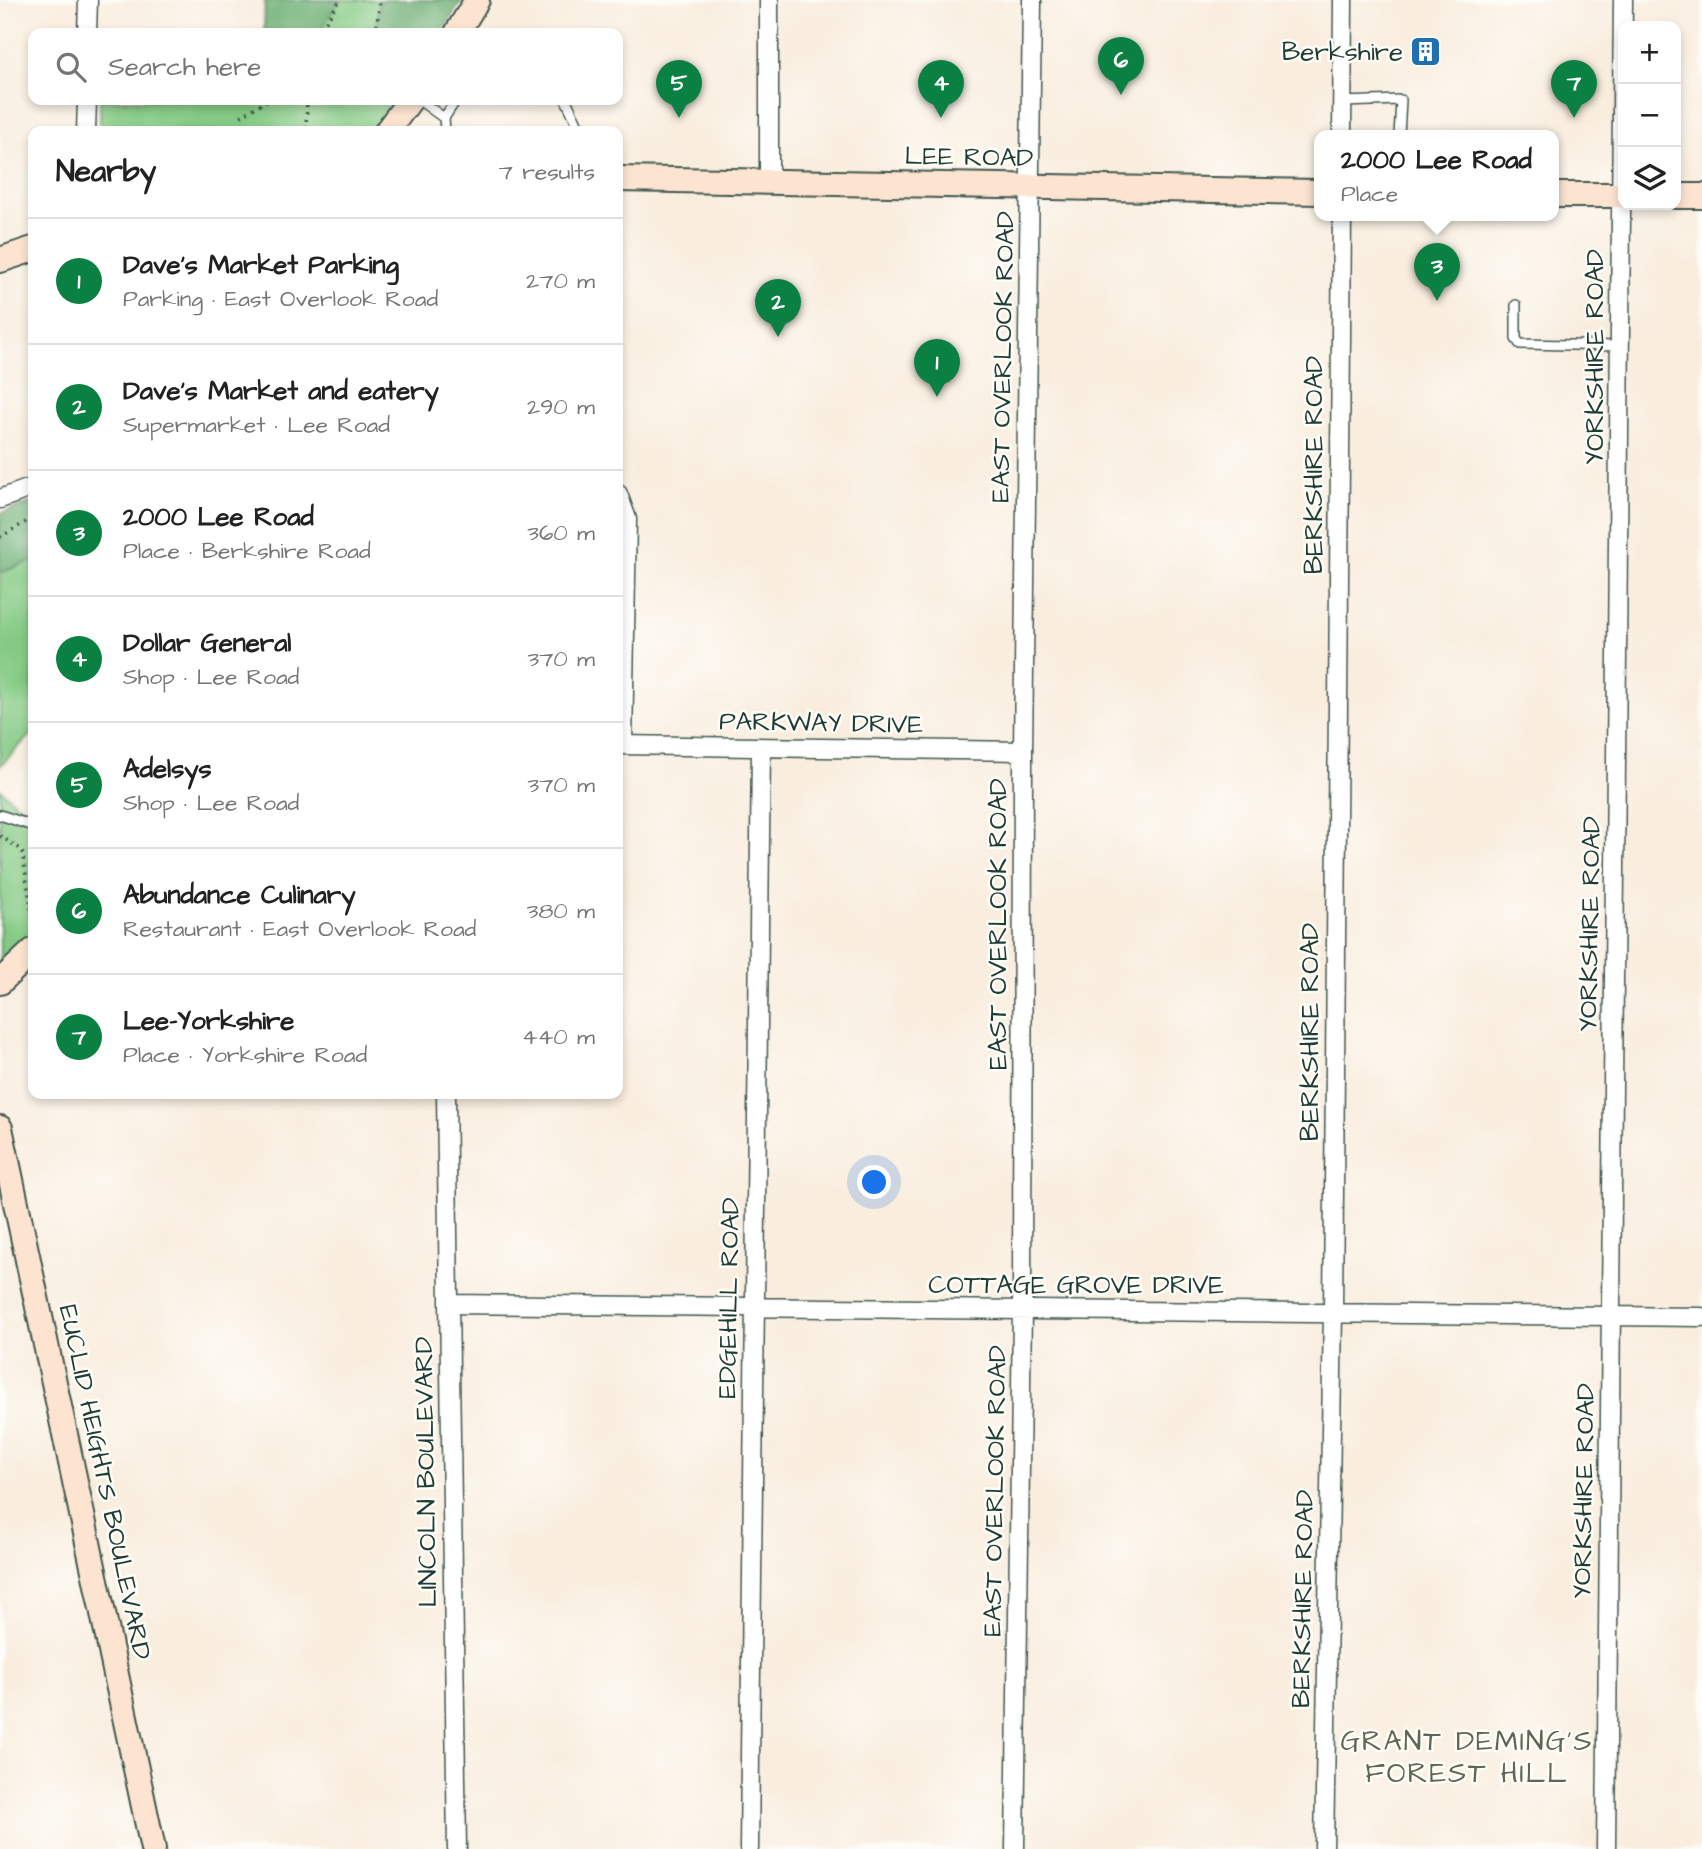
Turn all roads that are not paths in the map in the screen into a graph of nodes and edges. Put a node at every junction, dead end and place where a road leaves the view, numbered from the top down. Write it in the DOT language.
graph roads {
  1 [pos="88,0"];
  2 [pos="477,0"];
  3 [pos="769,0"];
  4 [pos="1032,0"];
  5 [pos="1343,0"];
  6 [pos="1623,0"];
  7 [pos="88,28"];
  8 [pos="460,28"];
  9 [pos="1342,102"];
  10 [pos="87,105"];
  11 [pos="406,105"];
  12 [pos="426,105"];
  13 [pos="453,105"];
  14 [pos="568,105"];
  15 [pos="444,118"];
  16 [pos="86,126"];
  17 [pos="391,126"];
  18 [pos="445,126"];
  19 [pos="579,126"];
  20 [pos="1342,130"];
  21 [pos="1399,130"];
  22 [pos="1622,147"];
  23 [pos="623,179"];
  24 [pos="769,181"];
  25 [pos="1031,187"];
  26 [pos="1314,192"];
  27 [pos="1559,195"];
  28 [pos="1618,195"];
  29 [pos="1681,196"];
  30 [pos="1702,196"];
  31 [pos="1622,210"];
  32 [pos="1342,221"];
  33 [pos="28,251"];
  34 [pos="0,260"];
  35 [pos="1516,305"];
  36 [pos="1621,346"];
  37 [pos="28,489"];
  38 [pos="0,499"];
  39 [pos="623,510"];
  40 [pos="623,632"];
  41 [pos="623,745"];
  42 [pos="761,748"];
  43 [pos="1023,751"];
  44 [pos="0,815"];
  45 [pos="28,824"];
  46 [pos="28,956"];
  47 [pos="0,982"];
  48 [pos="446,1099"];
  49 [pos="0,1128"];
  50 [pos="449,1304"];
  51 [pos="753,1308"];
  52 [pos="1023,1310"];
  53 [pos="1333,1312"];
  54 [pos="1611,1316"];
  55 [pos="1702,1317"];
  56 [pos="153,1849"];
  57 [pos="457,1849"];
  58 [pos="749,1849"];
  59 [pos="1015,1849"];
  60 [pos="1324,1849"];
  61 [pos="1606,1849"];
  1 -- 7 [label="street"];
  2 -- 8 [label="street"];
  3 -- 24 [label="street"];
  4 -- 25 [label="street, EAST OVERLOOK ROAD"];
  5 -- 9 [label="street"];
  6 -- 22 [label="street, YORKSHIRE ROAD"];
  9 -- 20 [label="street"];
  9 -- 21 [label="lane"];
  10 -- 16 [label="street"];
  11 -- 17 [label="street"];
  12 -- 15 [label="lane"];
  13 -- 15 [label="lane"];
  14 -- 19 [label="lane"];
  15 -- 18 [label="lane"];
  23 -- 24 [label="street, LEE ROAD"];
  24 -- 25 [label="street, LEE ROAD"];
  25 -- 26 [label="street, LEE ROAD"];
  25 -- 43 [label="street, EAST OVERLOOK ROAD"];
  27 -- 28 [label="street"];
  29 -- 30 [label="street"];
  31 -- 36 [label="street, YORKSHIRE ROAD"];
  32 -- 53 [label="street, BERKSHIRE ROAD"];
  33 -- 34 [label="street"];
  35 -- 36 [label="lane"];
  36 -- 54 [label="street, YORKSHIRE ROAD"];
  37 -- 38 [label="street"];
  39 -- 40 [label="street"];
  41 -- 42 [label="street, PARKWAY DRIVE"];
  42 -- 43 [label="street, PARKWAY DRIVE"];
  42 -- 51 [label="street, EDGEHILL ROAD"];
  43 -- 52 [label="street, EAST OVERLOOK ROAD"];
  44 -- 45 [label="lane"];
  46 -- 47 [label="street"];
  48 -- 50 [label="street, LINCOLN BOULEVARD"];
  49 -- 56 [label="street, EUCLID HEIGHTS BOULEVARD"];
  50 -- 51 [label="street, COTTAGE GROVE DRIVE"];
  50 -- 57 [label="street, LINCOLN BOULEVARD"];
  51 -- 52 [label="street, COTTAGE GROVE DRIVE"];
  51 -- 58 [label="street, EDGEHILL ROAD"];
  52 -- 53 [label="street, COTTAGE GROVE DRIVE"];
  52 -- 59 [label="street, EAST OVERLOOK ROAD"];
  53 -- 54 [label="street, COTTAGE GROVE DRIVE"];
  53 -- 60 [label="street, BERKSHIRE ROAD"];
  54 -- 55 [label="street, COTTAGE GROVE DRIVE"];
  54 -- 61 [label="street, YORKSHIRE ROAD"];
}
